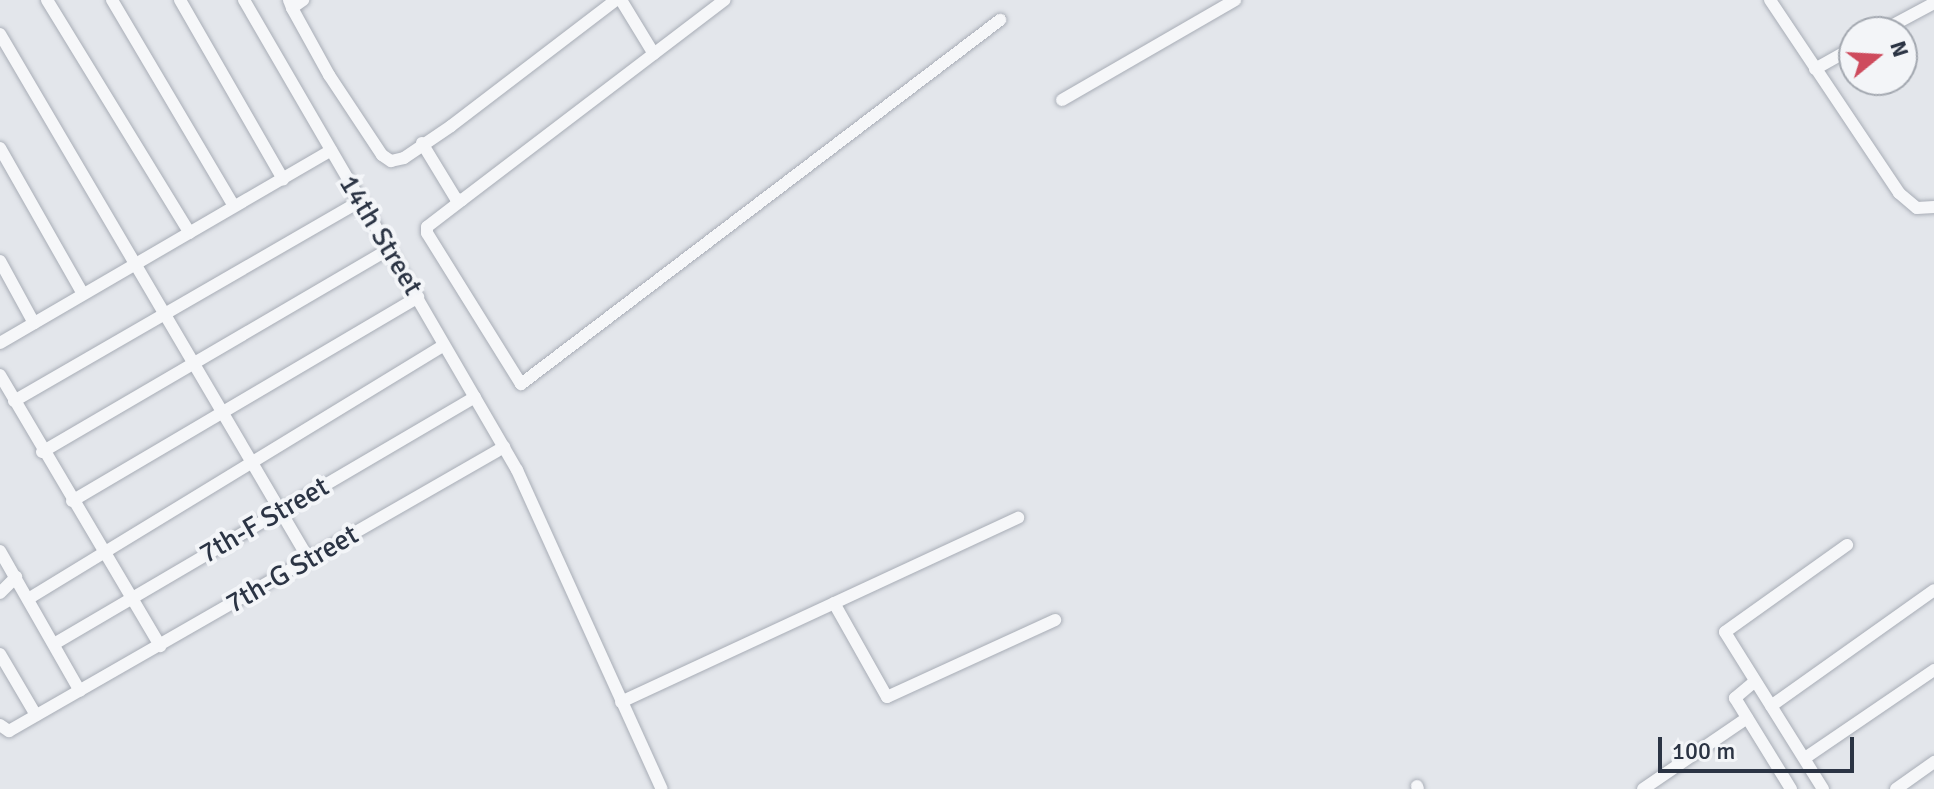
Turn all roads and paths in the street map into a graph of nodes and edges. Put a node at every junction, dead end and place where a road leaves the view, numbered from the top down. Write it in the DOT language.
graph roads {
  1 [pos="47,0"];
  2 [pos="112,0"];
  3 [pos="180,0"];
  4 [pos="244,0"];
  5 [pos="619,0"];
  6 [pos="725,0"];
  7 [pos="1235,0"];
  8 [pos="1770,0"];
  9 [pos="295,3"];
  10 [pos="1934,3"];
  11 [pos="1910,16"];
  12 [pos="1000,20"];
  13 [pos="0,34"];
  14 [pos="654,54"];
  15 [pos="1838,56"];
  16 [pos="1815,69"];
  17 [pos="1062,100"];
  18 [pos="422,143"];
  19 [pos="0,148"];
  20 [pos="331,150"];
  21 [pos="283,179"];
  22 [pos="462,200"];
  23 [pos="360,201"];
  24 [pos="234,206"];
  25 [pos="1934,207"];
  26 [pos="190,233"];
  27 [pos="388,250"];
  28 [pos="0,261"];
  29 [pos="134,266"];
  30 [pos="83,294"];
  31 [pos="418,297"];
  32 [pos="163,314"];
  33 [pos="34,323"];
  34 [pos="0,343"];
  35 [pos="444,345"];
  36 [pos="193,364"];
  37 [pos="0,375"];
  38 [pos="475,397"];
  39 [pos="14,401"];
  40 [pos="220,411"];
  41 [pos="504,447"];
  42 [pos="42,452"];
  43 [pos="250,459"];
  44 [pos="72,501"];
  45 [pos="281,510"];
  46 [pos="1018,518"];
  47 [pos="1847,545"];
  48 [pos="0,551"];
  49 [pos="103,551"];
  50 [pos="308,558"];
  51 [pos="16,577"];
  52 [pos="1934,590"];
  53 [pos="0,593"];
  54 [pos="131,597"];
  55 [pos="28,599"];
  56 [pos="834,603"];
  57 [pos="1055,620"];
  58 [pos="54,644"];
  59 [pos="160,646"];
  60 [pos="0,654"];
  61 [pos="1934,670"];
  62 [pos="1754,682"];
  63 [pos="80,691"];
  64 [pos="621,702"];
  65 [pos="1771,706"];
  66 [pos="36,715"];
  67 [pos="1747,718"];
  68 [pos="0,725"];
  69 [pos="1805,758"];
  70 [pos="1934,762"];
  71 [pos="1788,785"];
  72 [pos="1904,787"];
  73 [pos="662,789"];
  74 [pos="1643,789"];
  75 [pos="1773,789"];
  76 [pos="1823,789"];
  1 -- 26 [label="street"];
  2 -- 24 [label="street"];
  3 -- 21 [label="street"];
  4 -- 20 [label="street, 14th Street"];
  5 -- 14 [label="street"];
  5 -- 18 [label="street"];
  6 -- 14 [label="street"];
  7 -- 17 [label="street"];
  8 -- 16 [label="street"];
  9 -- 18 [label="street"];
  10 -- 11 [label="street"];
  12 -- 22 [label="street"];
  13 -- 29 [label="street"];
  14 -- 22 [label="street"];
  15 -- 16 [label="street"];
  16 -- 25 [label="street"];
  18 -- 22 [label="street"];
  19 -- 30 [label="street"];
  20 -- 21 [label="street"];
  20 -- 23 [label="street, 14th Street"];
  21 -- 24 [label="street"];
  23 -- 27 [label="street, 14th Street"];
  23 -- 32 [label="street"];
  24 -- 26 [label="street"];
  26 -- 29 [label="street"];
  27 -- 31 [label="street, 14th Street"];
  27 -- 36 [label="street"];
  28 -- 33 [label="street"];
  29 -- 30 [label="street"];
  29 -- 32 [label="street"];
  30 -- 33 [label="street"];
  31 -- 35 [label="street, 14th Street"];
  31 -- 40 [label="street"];
  32 -- 36 [label="street"];
  32 -- 39 [label="street"];
  33 -- 34 [label="street"];
  35 -- 38 [label="street, 14th Street"];
  35 -- 43 [label="street"];
  36 -- 40 [label="street"];
  36 -- 42 [label="street"];
  37 -- 39 [label="street"];
  38 -- 41 [label="street, 14th Street"];
  38 -- 45 [label="street, 7th-F Street"];
  39 -- 42 [label="street"];
  40 -- 43 [label="street"];
  40 -- 44 [label="street"];
  41 -- 50 [label="street, 7th-G Street"];
  41 -- 64 [label="street, 14th Street"];
  42 -- 44 [label="street"];
  43 -- 45 [label="street"];
  43 -- 49 [label="street"];
  44 -- 49 [label="street"];
  45 -- 50 [label="street"];
  45 -- 54 [label="street, 7th-F Street"];
  46 -- 56 [label="street"];
  47 -- 62 [label="street"];
  48 -- 51 [label="street"];
  49 -- 54 [label="street"];
  49 -- 55 [label="street"];
  50 -- 59 [label="street, 7th-G Street"];
  51 -- 53 [label="street"];
  51 -- 55 [label="street"];
  52 -- 65 [label="street"];
  54 -- 58 [label="street, 7th-F Street"];
  54 -- 59 [label="street"];
  55 -- 58 [label="street"];
  56 -- 57 [label="street"];
  56 -- 64 [label="street"];
  58 -- 63 [label="street"];
  59 -- 63 [label="street, 7th-G Street"];
  60 -- 66 [label="street"];
  61 -- 69 [label="street"];
  62 -- 65 [label="street"];
  62 -- 67 [label="street"];
  63 -- 66 [label="street, 7th-G Street"];
  64 -- 73 [label="street, 14th Street"];
  65 -- 69 [label="street"];
  66 -- 68 [label="street, 7th-G Street"];
  67 -- 71 [label="street"];
  67 -- 74 [label="street"];
  69 -- 76 [label="street"];
  70 -- 72 [label="street"];
  71 -- 75 [label="street"];
}
